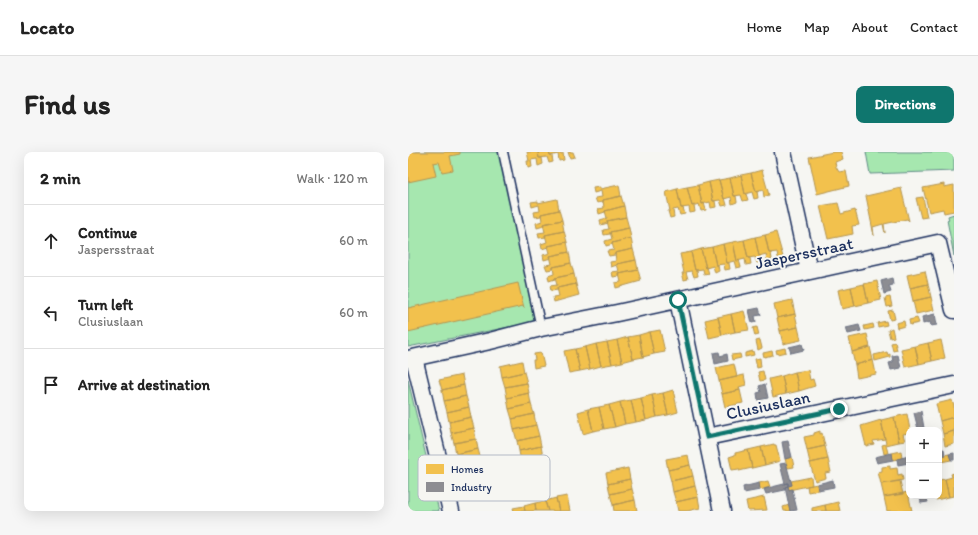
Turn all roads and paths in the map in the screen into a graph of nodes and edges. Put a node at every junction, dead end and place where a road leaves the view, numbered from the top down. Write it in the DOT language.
graph roads {
  1 [pos="503,152"];
  2 [pos="783,152"];
  3 [pos="809,271"];
  4 [pos="678,300"];
  5 [pos="954,310"];
  6 [pos="542,328"];
  7 [pos="411,359"];
  8 [pos="954,385"];
  9 [pos="707,437"];
  10 [pos="436,455"];
  11 [pos="448,501"];
  12 [pos="451,511"];
  13 [pos="722,511"];
  1 -- 6 [label="lane"];
  2 -- 3 [label="street"];
  3 -- 4 [label="street, Jaspersstraat"];
  3 -- 5 [label="street, Jaspersstraat"];
  4 -- 6 [label="street, Jaspersstraat"];
  4 -- 9 [label="street"];
  6 -- 7 [label="street, Jaspersstraat"];
  7 -- 10 [label="street, Jaspersstraat"];
  8 -- 9 [label="street, Clusiuslaan"];
  9 -- 13 [label="street"];
  11 -- 12 [label="street, Jaspersstraat"];
}
